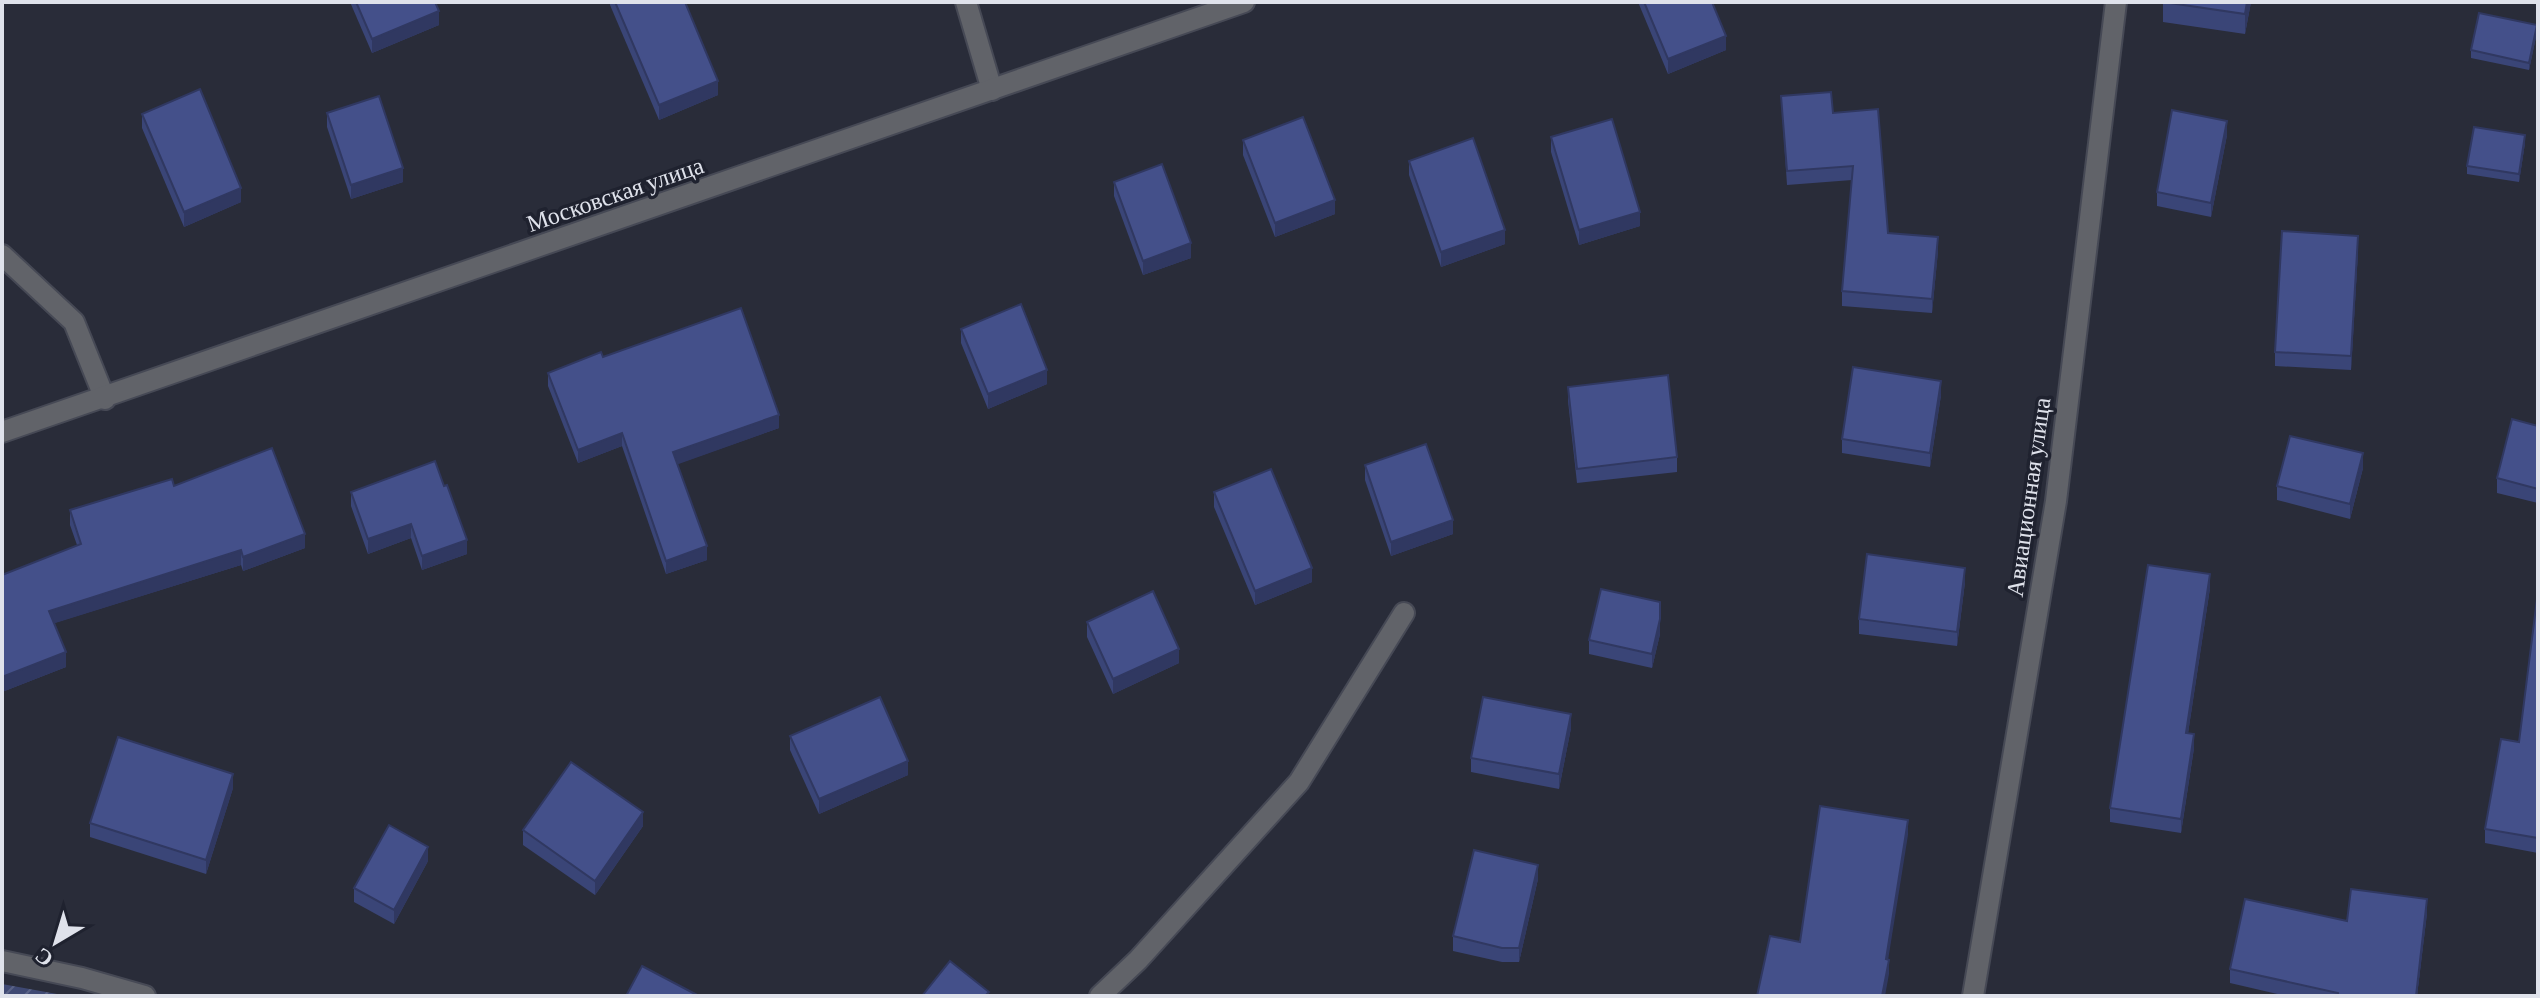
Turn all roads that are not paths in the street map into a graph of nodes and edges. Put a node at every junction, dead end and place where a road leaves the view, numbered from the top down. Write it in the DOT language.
graph roads {
  1 [pos="966,2"];
  2 [pos="1244,2"];
  3 [pos="2116,2"];
  4 [pos="992,90"];
  5 [pos="2,255"];
  6 [pos="105,399"];
  7 [pos="2,432"];
  8 [pos="1404,613"];
  9 [pos="2,961"];
  10 [pos="145,996"];
  11 [pos="1100,996"];
  12 [pos="1973,996"];
  1 -- 4 [label="street"];
  2 -- 4 [label="street, Московская улица"];
  3 -- 12 [label="street, Авиационная улица"];
  4 -- 6 [label="street, Московская улица"];
  5 -- 6 [label="street"];
  6 -- 7 [label="street, Московская улица"];
  8 -- 11 [label="street"];
  9 -- 10 [label="street"];
}
